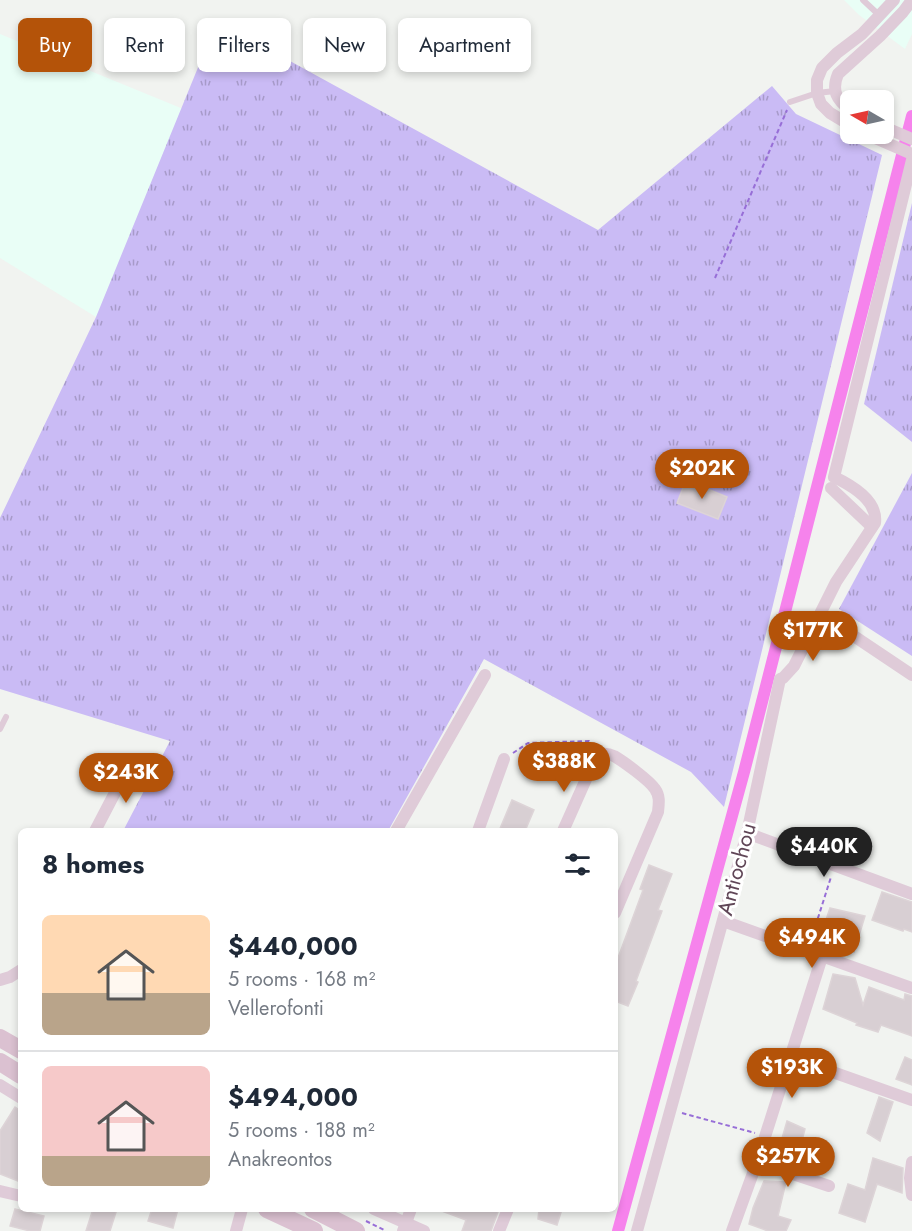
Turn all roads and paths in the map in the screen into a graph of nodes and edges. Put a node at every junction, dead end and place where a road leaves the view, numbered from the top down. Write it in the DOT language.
graph roads {
  1 [pos="863,0"];
  2 [pos="894,0"];
  3 [pos="912,0"];
  4 [pos="879,16"];
  5 [pos="890,26"];
  6 [pos="835,91"];
  7 [pos="818,93"];
  8 [pos="840,100"];
  9 [pos="790,102"];
  10 [pos="840,119"];
  11 [pos="894,131"];
  12 [pos="912,139"];
  13 [pos="887,144"];
  14 [pos="911,156"];
  15 [pos="715,278"];
  16 [pos="821,614"];
  17 [pos="485,675"];
  18 [pos="912,675"];
  19 [pos="6,717"];
  20 [pos="0,729"];
  21 [pos="600,754"];
  22 [pos="504,759"];
  23 [pos="131,762"];
  24 [pos="97,828"];
  25 [pos="398,828"];
  26 [pos="479,828"];
  27 [pos="564,828"];
  28 [pos="747,833"];
  29 [pos="835,866"];
  30 [pos="912,894"];
  31 [pos="618,906"];
  32 [pos="723,921"];
  33 [pos="807,951"];
  34 [pos="822,957"];
  35 [pos="18,972"];
  36 [pos="0,980"];
  37 [pos="912,988"];
  38 [pos="0,1038"];
  39 [pos="18,1048"];
  40 [pos="790,1057"];
  41 [pos="0,1062"];
  42 [pos="18,1073"];
  43 [pos="0,1086"];
  44 [pos="18,1096"];
  45 [pos="912,1100"];
  46 [pos="671,1110"];
  47 [pos="765,1136"];
  48 [pos="757,1162"];
  49 [pos="912,1162"];
  50 [pos="829,1186"];
  51 [pos="0,1191"];
  52 [pos="18,1195"];
  53 [pos="912,1195"];
  54 [pos="241,1212"];
  55 [pos="273,1212"];
  56 [pos="319,1212"];
  57 [pos="379,1212"];
  58 [pos="410,1212"];
  59 [pos="507,1212"];
  60 [pos="404,1227"];
  61 [pos="236,1231"];
  62 [pos="314,1231"];
  63 [pos="356,1231"];
  64 [pos="424,1231"];
  65 [pos="499,1231"];
  66 [pos="637,1231"];
  67 [pos="732,1231"];
  1 -- 4 [label="lane"];
  2 -- 4 [label="street"];
  3 -- 5 [label="street"];
  4 -- 5 [label="street"];
  4 -- 7 [label="street"];
  5 -- 6 [label="street"];
  6 -- 7 [label="lane"];
  6 -- 8 [label="street"];
  7 -- 9 [label="lane"];
  7 -- 10 [label="street"];
  9 -- 15 [label="path"];
  11 -- 12 [label="street"];
  13 -- 14 [label="street"];
  14 -- 16 [label="street, Antiochou"];
  16 -- 18 [label="street"];
  16 -- 28 [label="street, Antiochou"];
  17 -- 25 [label="street"];
  19 -- 20 [label="lane"];
  21 -- 22 [label="path"];
  21 -- 27 [label="street"];
  21 -- 31 [label="street"];
  22 -- 26 [label="street"];
  23 -- 24 [label="street"];
  28 -- 29 [label="street"];
  28 -- 32 [label="street, Antiochou"];
  29 -- 30 [label="street"];
  29 -- 33 [label="path"];
  32 -- 33 [label="street"];
  32 -- 46 [label="street, Antiochou"];
  33 -- 34 [label="street"];
  34 -- 37 [label="street"];
  34 -- 40 [label="street"];
  35 -- 36 [label="street"];
  38 -- 39 [label="main road"];
  40 -- 45 [label="street"];
  40 -- 47 [label="street"];
  41 -- 42 [label="main road"];
  43 -- 44 [label="street"];
  46 -- 47 [label="path"];
  46 -- 66 [label="street, Antiochou"];
  47 -- 48 [label="street"];
  48 -- 50 [label="street"];
  48 -- 67 [label="street"];
  49 -- 53 [label="street"];
  51 -- 52 [label="street"];
  54 -- 61 [label="street"];
  55 -- 62 [label="main road"];
  56 -- 63 [label="main road"];
  57 -- 60 [label="street"];
  58 -- 60 [label="street"];
  59 -- 65 [label="street"];
  60 -- 64 [label="street"];
}
